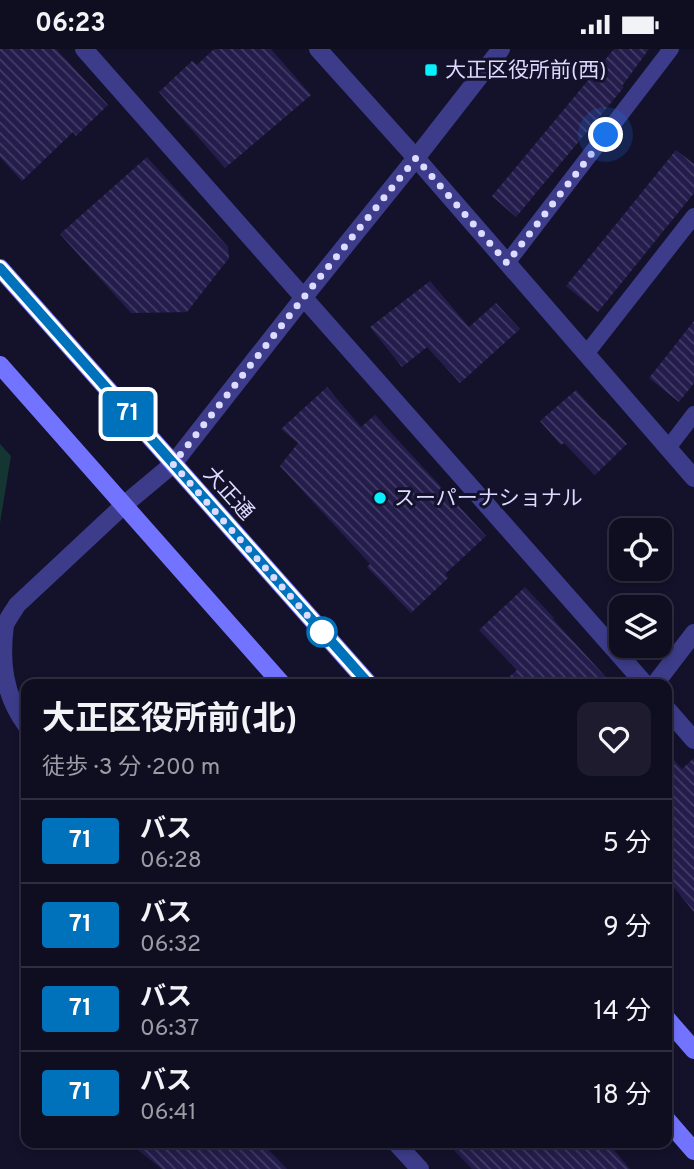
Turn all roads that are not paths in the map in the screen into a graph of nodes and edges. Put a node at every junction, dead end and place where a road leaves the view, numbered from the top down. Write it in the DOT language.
graph roads {
  1 [pos="84,49"];
  2 [pos="318,49"];
  3 [pos="500,49"];
  4 [pos="671,49"];
  5 [pos="416,158"];
  6 [pos="694,216"];
  7 [pos="507,263"];
  8 [pos="0,268"];
  9 [pos="304,297"];
  10 [pos="586,354"];
  11 [pos="0,365"];
  12 [pos="694,414"];
  13 [pos="668,448"];
  14 [pos="173,464"];
  15 [pos="694,478"];
  16 [pos="124,505"];
  17 [pos="3,627"];
  18 [pos="694,633"];
  19 [pos="278,679"];
  20 [pos="365,679"];
  21 [pos="641,679"];
  22 [pos="659,679"];
  23 [pos="672,715"];
  24 [pos="21,718"];
  25 [pos="694,740"];
  26 [pos="672,1025"];
  27 [pos="694,1049"];
  28 [pos="672,1126"];
  29 [pos="401,1148"];
  30 [pos="694,1151"];
  31 [pos="420,1169"];
  1 -- 9 [label="street"];
  2 -- 5 [label="street"];
  3 -- 5 [label="street"];
  4 -- 7 [label="lane"];
  5 -- 7 [label="street"];
  5 -- 9 [label="street"];
  6 -- 10 [label="lane"];
  7 -- 10 [label="street"];
  8 -- 14 [label="main road, 大正通"];
  9 -- 14 [label="street"];
  9 -- 21 [label="street"];
  10 -- 13 [label="street"];
  11 -- 16 [label="main road"];
  12 -- 13 [label="lane"];
  13 -- 15 [label="street"];
  14 -- 16 [label="street"];
  14 -- 20 [label="main road, 大正通"];
  16 -- 17 [label="street"];
  16 -- 19 [label="main road"];
  17 -- 24 [label="street"];
  18 -- 22 [label="street"];
  23 -- 25 [label="street"];
  26 -- 27 [label="main road"];
  28 -- 30 [label="main road"];
  29 -- 31 [label="street"];
}
